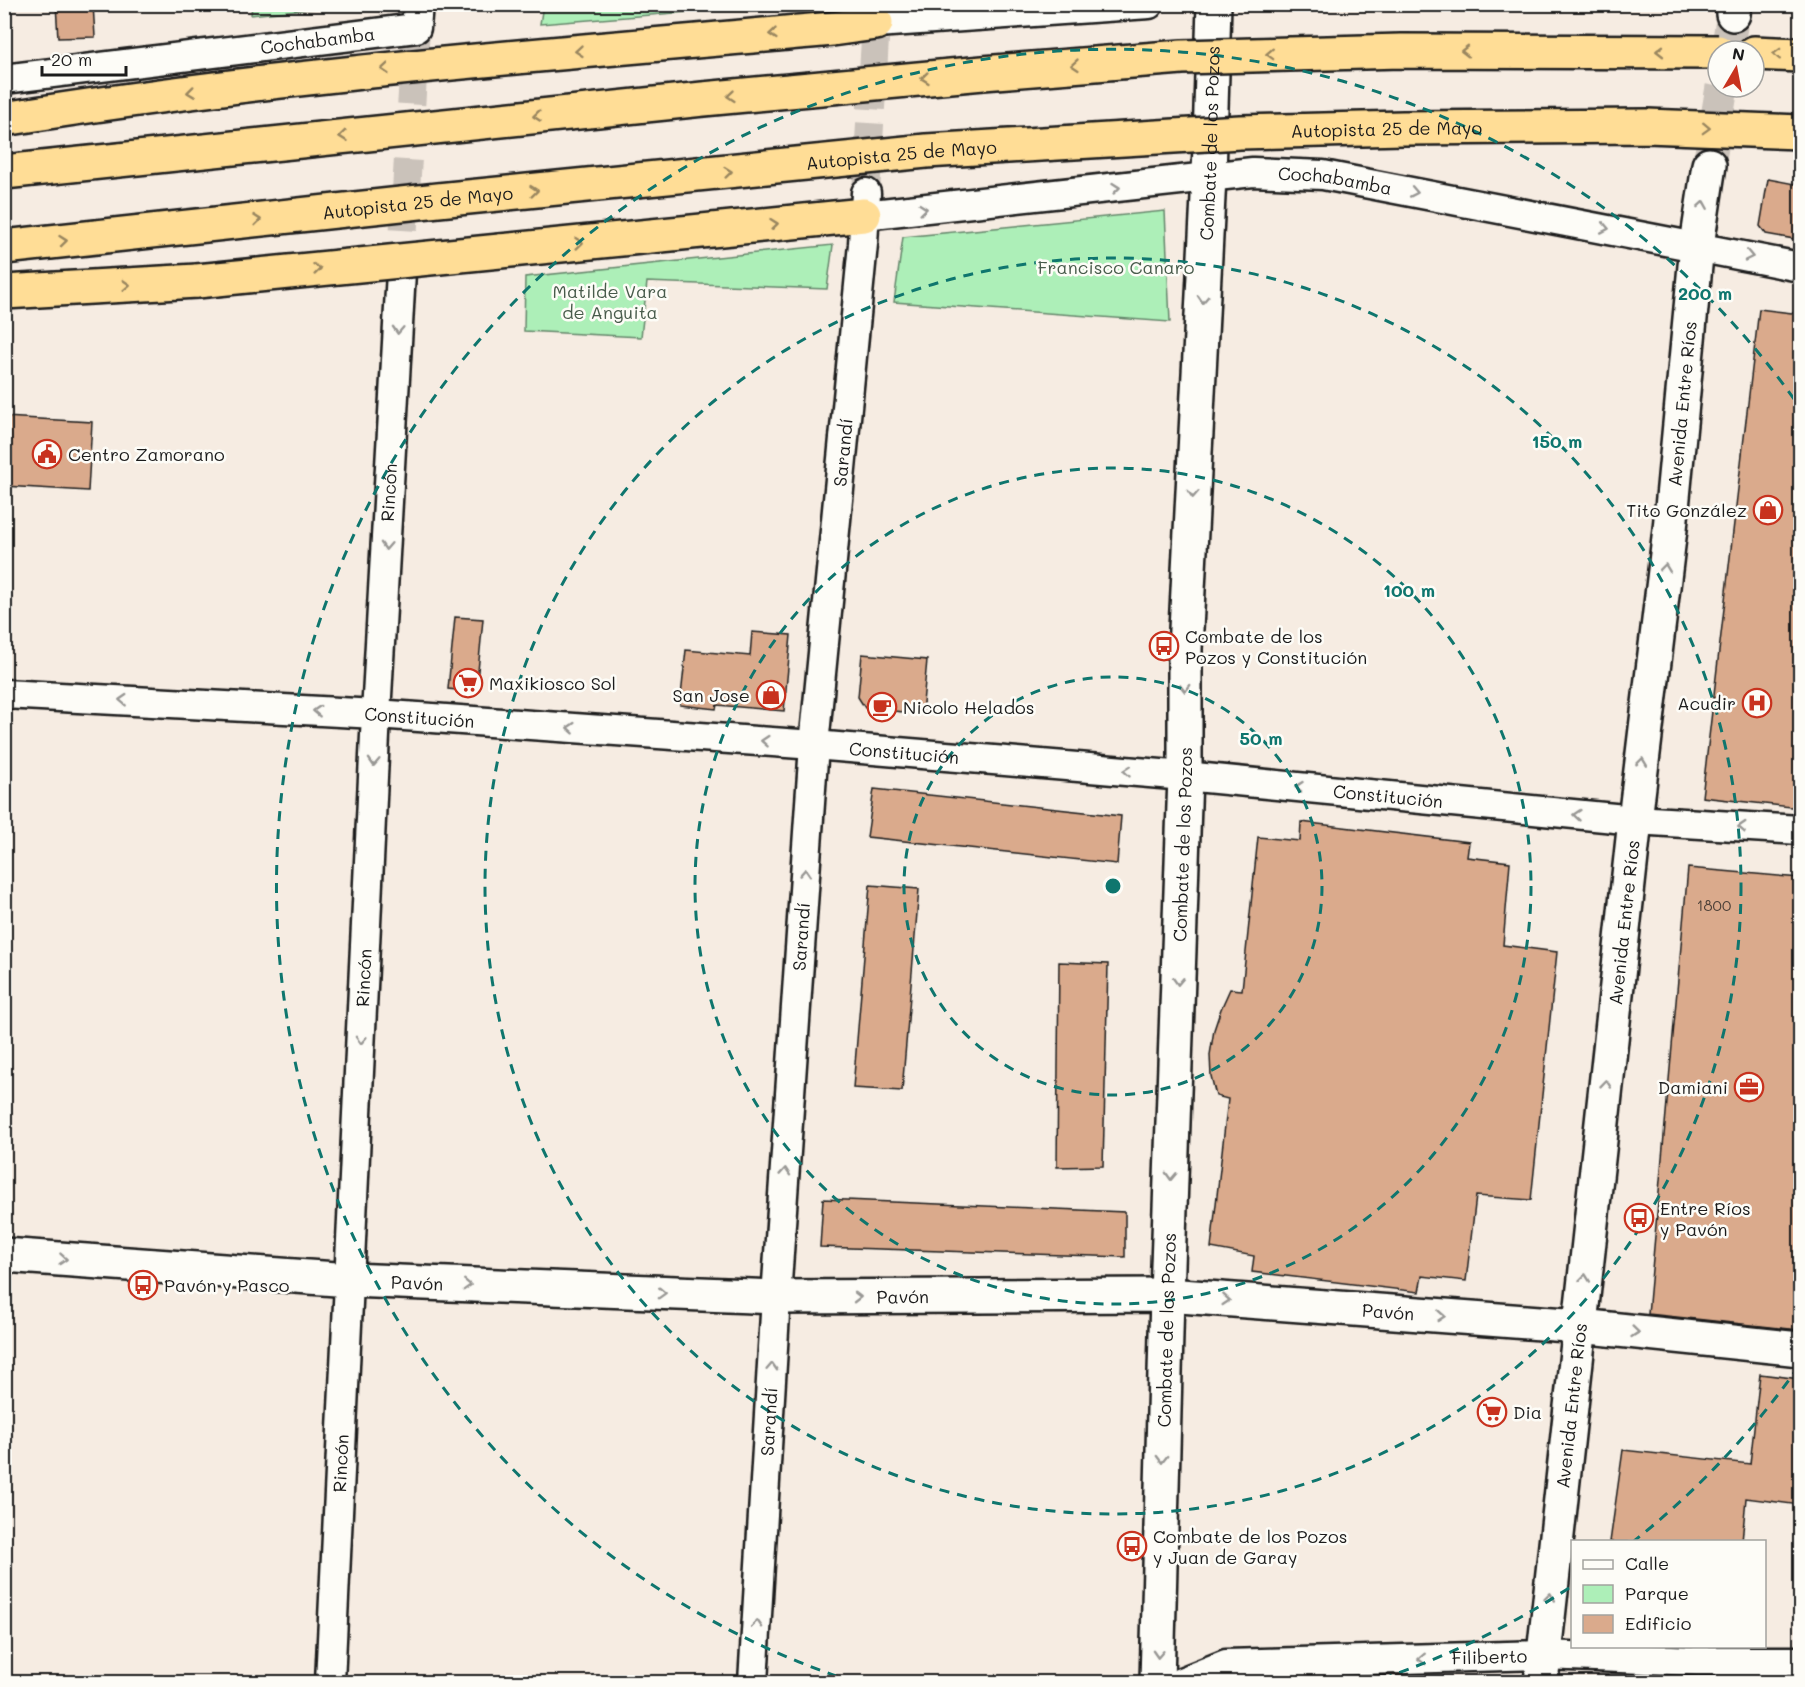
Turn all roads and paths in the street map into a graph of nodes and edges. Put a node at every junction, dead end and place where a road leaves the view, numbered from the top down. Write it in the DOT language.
graph roads {
  1 [pos="1149,4"];
  2 [pos="1214,4"];
  3 [pos="417,16"];
  4 [pos="876,22"];
  5 [pos="1706,52"];
  6 [pos="1766,54"];
  7 [pos="1800,55"];
  8 [pos="4,79"];
  9 [pos="4,119"];
  10 [pos="1800,132"];
  11 [pos="1709,165"];
  12 [pos="4,172"];
  13 [pos="1209,177"];
  14 [pos="865,204"];
  15 [pos="1697,246"];
  16 [pos="4,247"];
  17 [pos="1800,267"];
  18 [pos="401,272"];
  19 [pos="4,292"];
  20 [pos="4,694"];
  21 [pos="376,714"];
  22 [pos="814,745"];
  23 [pos="1185,776"];
  24 [pos="1635,820"];
  25 [pos="1800,830"];
  26 [pos="4,1255"];
  27 [pos="350,1280"];
  28 [pos="1167,1295"];
  29 [pos="776,1298"];
  30 [pos="1580,1326"];
  31 [pos="1800,1349"];
  32 [pos="1800,1661"];
  33 [pos="1542,1669"];
  34 [pos="330,1683"];
  35 [pos="753,1683"];
  36 [pos="1157,1683"];
  37 [pos="1181,1683"];
  1 -- 4 [label="street"];
  2 -- 13 [label="street, Combate de los Pozos"];
  3 -- 8 [label="street, Cochabamba"];
  4 -- 9 [label="highway, one-way, bridge"];
  5 -- 12 [label="highway, one-way, bridge"];
  7 -- 6 [label="highway, one-way"];
  16 -- 10 [label="highway, Autopista 25 de Mayo, one-way, bridge"];
  15 -- 11 [label="street, Avenida Entre Ríos, one-way"];
  14 -- 13 [label="street, Cochabamba, one-way"];
  13 -- 15 [label="street, Cochabamba, one-way"];
  13 -- 23 [label="street, Combate de los Pozos, one-way"];
  19 -- 14 [label="highway, one-way, bridge"];
  14 -- 22 [label="street, Sarandí"];
  15 -- 17 [label="street, Cochabamba, one-way"];
  24 -- 15 [label="street, Avenida Entre Ríos, one-way"];
  18 -- 21 [label="street, Rincón, one-way"];
  21 -- 20 [label="street, Constitución, one-way"];
  22 -- 21 [label="street, Constitución, one-way"];
  21 -- 27 [label="street, Rincón, one-way"];
  23 -- 22 [label="street, Constitución, one-way"];
  29 -- 22 [label="street, Sarandí, one-way"];
  24 -- 23 [label="street, Constitución, one-way"];
  23 -- 28 [label="street, Combate de los Pozos, one-way"];
  25 -- 24 [label="street, Constitución, one-way"];
  30 -- 24 [label="street, Avenida Entre Ríos, one-way"];
  26 -- 27 [label="street, Pavón, one-way"];
  27 -- 29 [label="street, Pavón, one-way"];
  27 -- 34 [label="street, Rincón"];
  29 -- 28 [label="street, Pavón, one-way"];
  28 -- 30 [label="street, Pavón, one-way"];
  28 -- 36 [label="street, Combate de los Pozos, one-way"];
  35 -- 29 [label="street, Sarandí, one-way"];
  30 -- 31 [label="street, Pavón, one-way"];
  33 -- 30 [label="street, Avenida Entre Ríos, one-way"];
  32 -- 33 [label="street, Filiberto"];
  33 -- 37 [label="street, Filiberto, one-way"];
}
